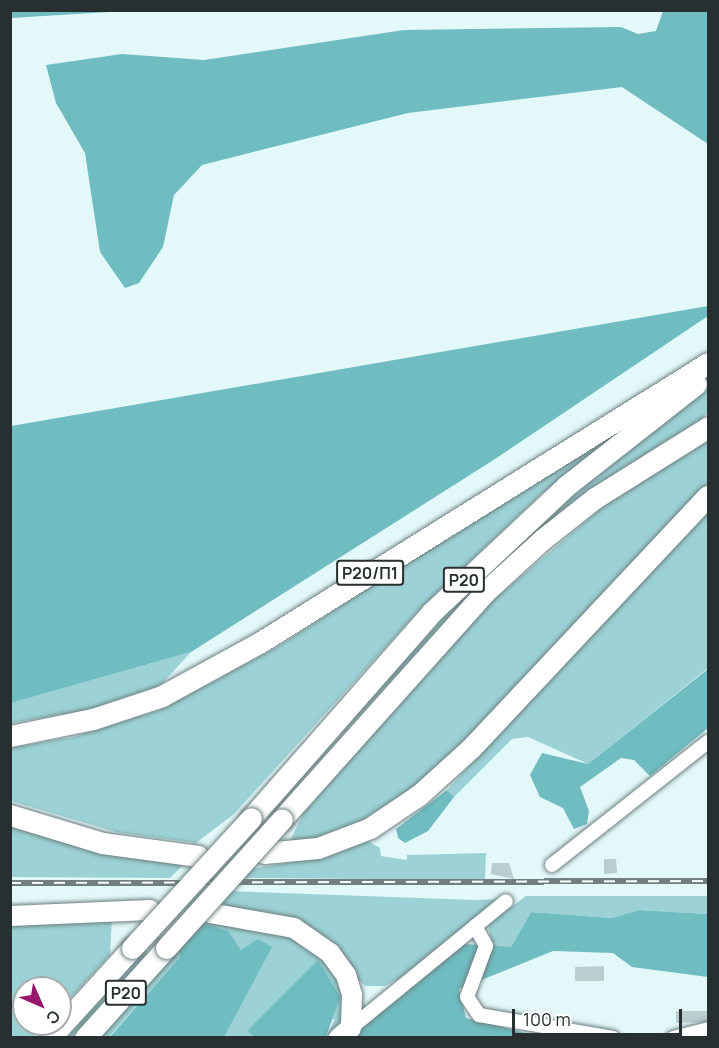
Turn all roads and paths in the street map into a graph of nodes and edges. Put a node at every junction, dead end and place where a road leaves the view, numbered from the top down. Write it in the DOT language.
graph roads {
  1 [pos="708,363"];
  2 [pos="708,375"];
  3 [pos="708,427"];
  4 [pos="708,496"];
  5 [pos="10,736"];
  6 [pos="708,742"];
  7 [pos="10,815"];
  8 [pos="264,853"];
  9 [pos="198,856"];
  10 [pos="552,865"];
  11 [pos="506,901"];
  12 [pos="150,910"];
  13 [pos="210,913"];
  14 [pos="10,916"];
  15 [pos="475,926"];
  16 [pos="708,1029"];
  17 [pos="345,1033"];
  18 [pos="50,1038"];
  19 [pos="85,1038"];
  20 [pos="613,1038"];
  21 [pos="673,1038"];
  1 -- 5 [label="main road, Р20/П1"];
  2 -- 18 [label="main road, Р20, bridge"];
  3 -- 19 [label="main road, Р20, bridge"];
  4 -- 8 [label="main road"];
  6 -- 10 [label="street"];
  7 -- 9 [label="main road"];
  11 -- 15 [label="street"];
  12 -- 14 [label="street"];
  13 -- 17 [label="street"];
  15 -- 17 [label="street"];
  15 -- 20 [label="street"];
  16 -- 21 [label="street"];
}
